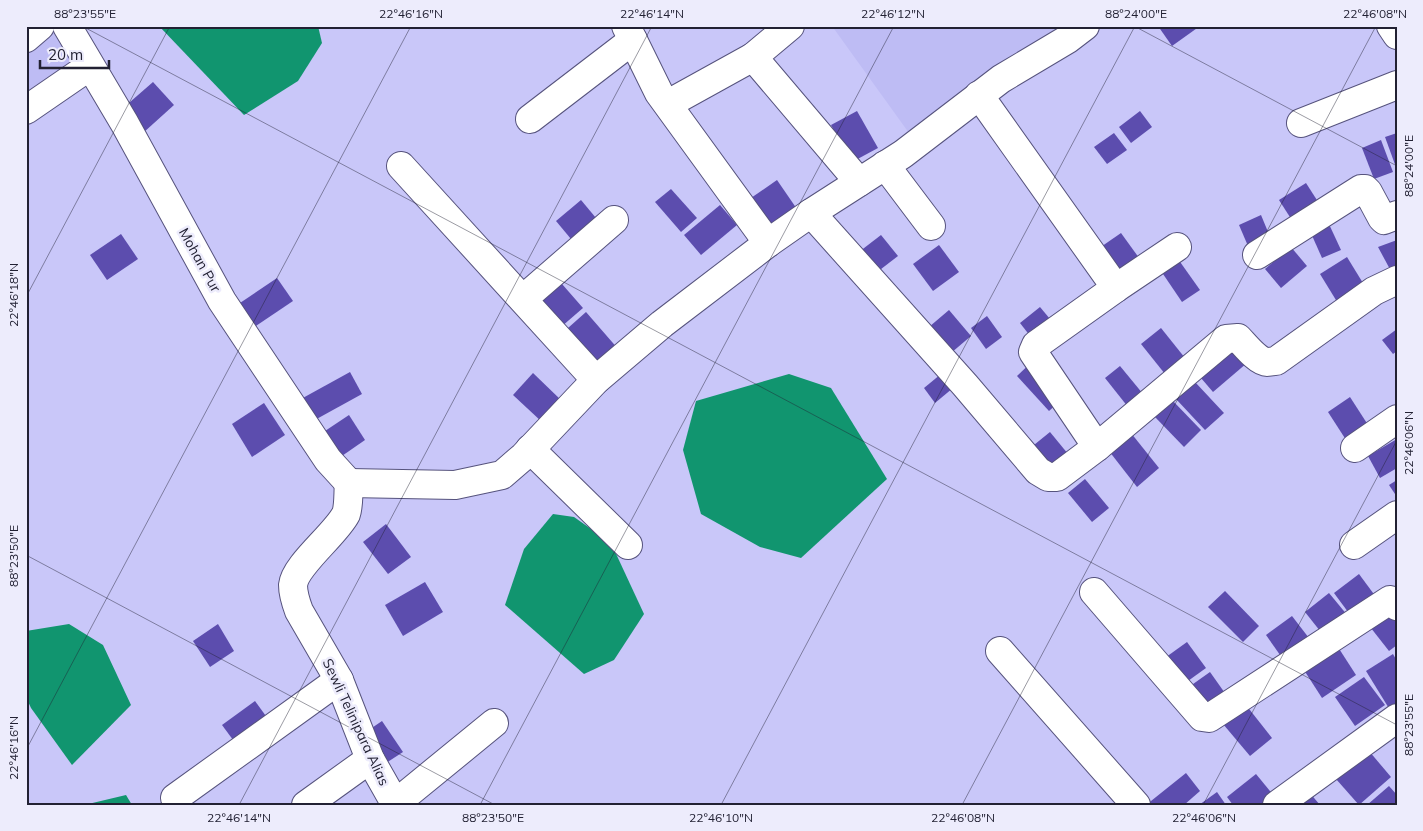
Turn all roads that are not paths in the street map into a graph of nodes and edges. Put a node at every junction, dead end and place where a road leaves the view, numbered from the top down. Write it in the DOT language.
graph roads {
  1 [pos="40,26"];
  2 [pos="67,26"];
  3 [pos="790,26"];
  4 [pos="1084,26"];
  5 [pos="1391,26"];
  6 [pos="630,33"];
  7 [pos="1397,35"];
  8 [pos="26,38"];
  9 [pos="753,57"];
  10 [pos="90,66"];
  11 [pos="1397,85"];
  12 [pos="979,96"];
  13 [pos="668,104"];
  14 [pos="26,110"];
  15 [pos="530,119"];
  16 [pos="1301,123"];
  17 [pos="885,165"];
  18 [pos="401,166"];
  19 [pos="859,182"];
  20 [pos="811,212"];
  21 [pos="1397,215"];
  22 [pos="614,220"];
  23 [pos="931,226"];
  24 [pos="768,243"];
  25 [pos="1177,247"];
  26 [pos="1256,255"];
  27 [pos="1397,280"];
  28 [pos="1116,288"];
  29 [pos="523,299"];
  30 [pos="596,380"];
  31 [pos="1397,419"];
  32 [pos="1097,446"];
  33 [pos="1355,448"];
  34 [pos="530,449"];
  35 [pos="349,483"];
  36 [pos="1397,515"];
  37 [pos="628,545"];
  38 [pos="1354,545"];
  39 [pos="1094,592"];
  40 [pos="1397,606"];
  41 [pos="1000,650"];
  42 [pos="339,680"];
  43 [pos="1397,718"];
  44 [pos="494,723"];
  45 [pos="370,759"];
  46 [pos="175,798"];
  47 [pos="396,804"];
  48 [pos="306,805"];
  49 [pos="1136,805"];
  50 [pos="1277,805"];
  1 -- 8 [label="street"];
  2 -- 10 [label="street, Mohan Pur"];
  3 -- 9 [label="street"];
  4 -- 12 [label="street"];
  5 -- 7 [label="street"];
  6 -- 13 [label="street"];
  6 -- 15 [label="street"];
  9 -- 13 [label="street"];
  9 -- 19 [label="street"];
  10 -- 14 [label="street"];
  10 -- 35 [label="street, Mohan Pur"];
  11 -- 16 [label="street"];
  12 -- 17 [label="street"];
  12 -- 28 [label="street"];
  13 -- 24 [label="street"];
  17 -- 19 [label="street"];
  17 -- 23 [label="street"];
  18 -- 29 [label="street"];
  19 -- 20 [label="street"];
  20 -- 24 [label="street"];
  20 -- 32 [label="street"];
  21 -- 26 [label="street"];
  22 -- 29 [label="street"];
  24 -- 30 [label="street"];
  25 -- 28 [label="street"];
  27 -- 32 [label="street"];
  28 -- 32 [label="street"];
  29 -- 30 [label="street"];
  30 -- 34 [label="street"];
  31 -- 33 [label="street"];
  34 -- 35 [label="street"];
  34 -- 37 [label="street"];
  35 -- 42 [label="street, Sewli Telinipara Alias"];
  36 -- 38 [label="street"];
  39 -- 40 [label="street"];
  41 -- 49 [label="street"];
  42 -- 45 [label="street, Sewli Telinipara Alias"];
  42 -- 46 [label="street"];
  43 -- 50 [label="street"];
  44 -- 47 [label="street"];
  45 -- 47 [label="street, Sewli Telinipara Alias"];
  45 -- 48 [label="street"];
}
